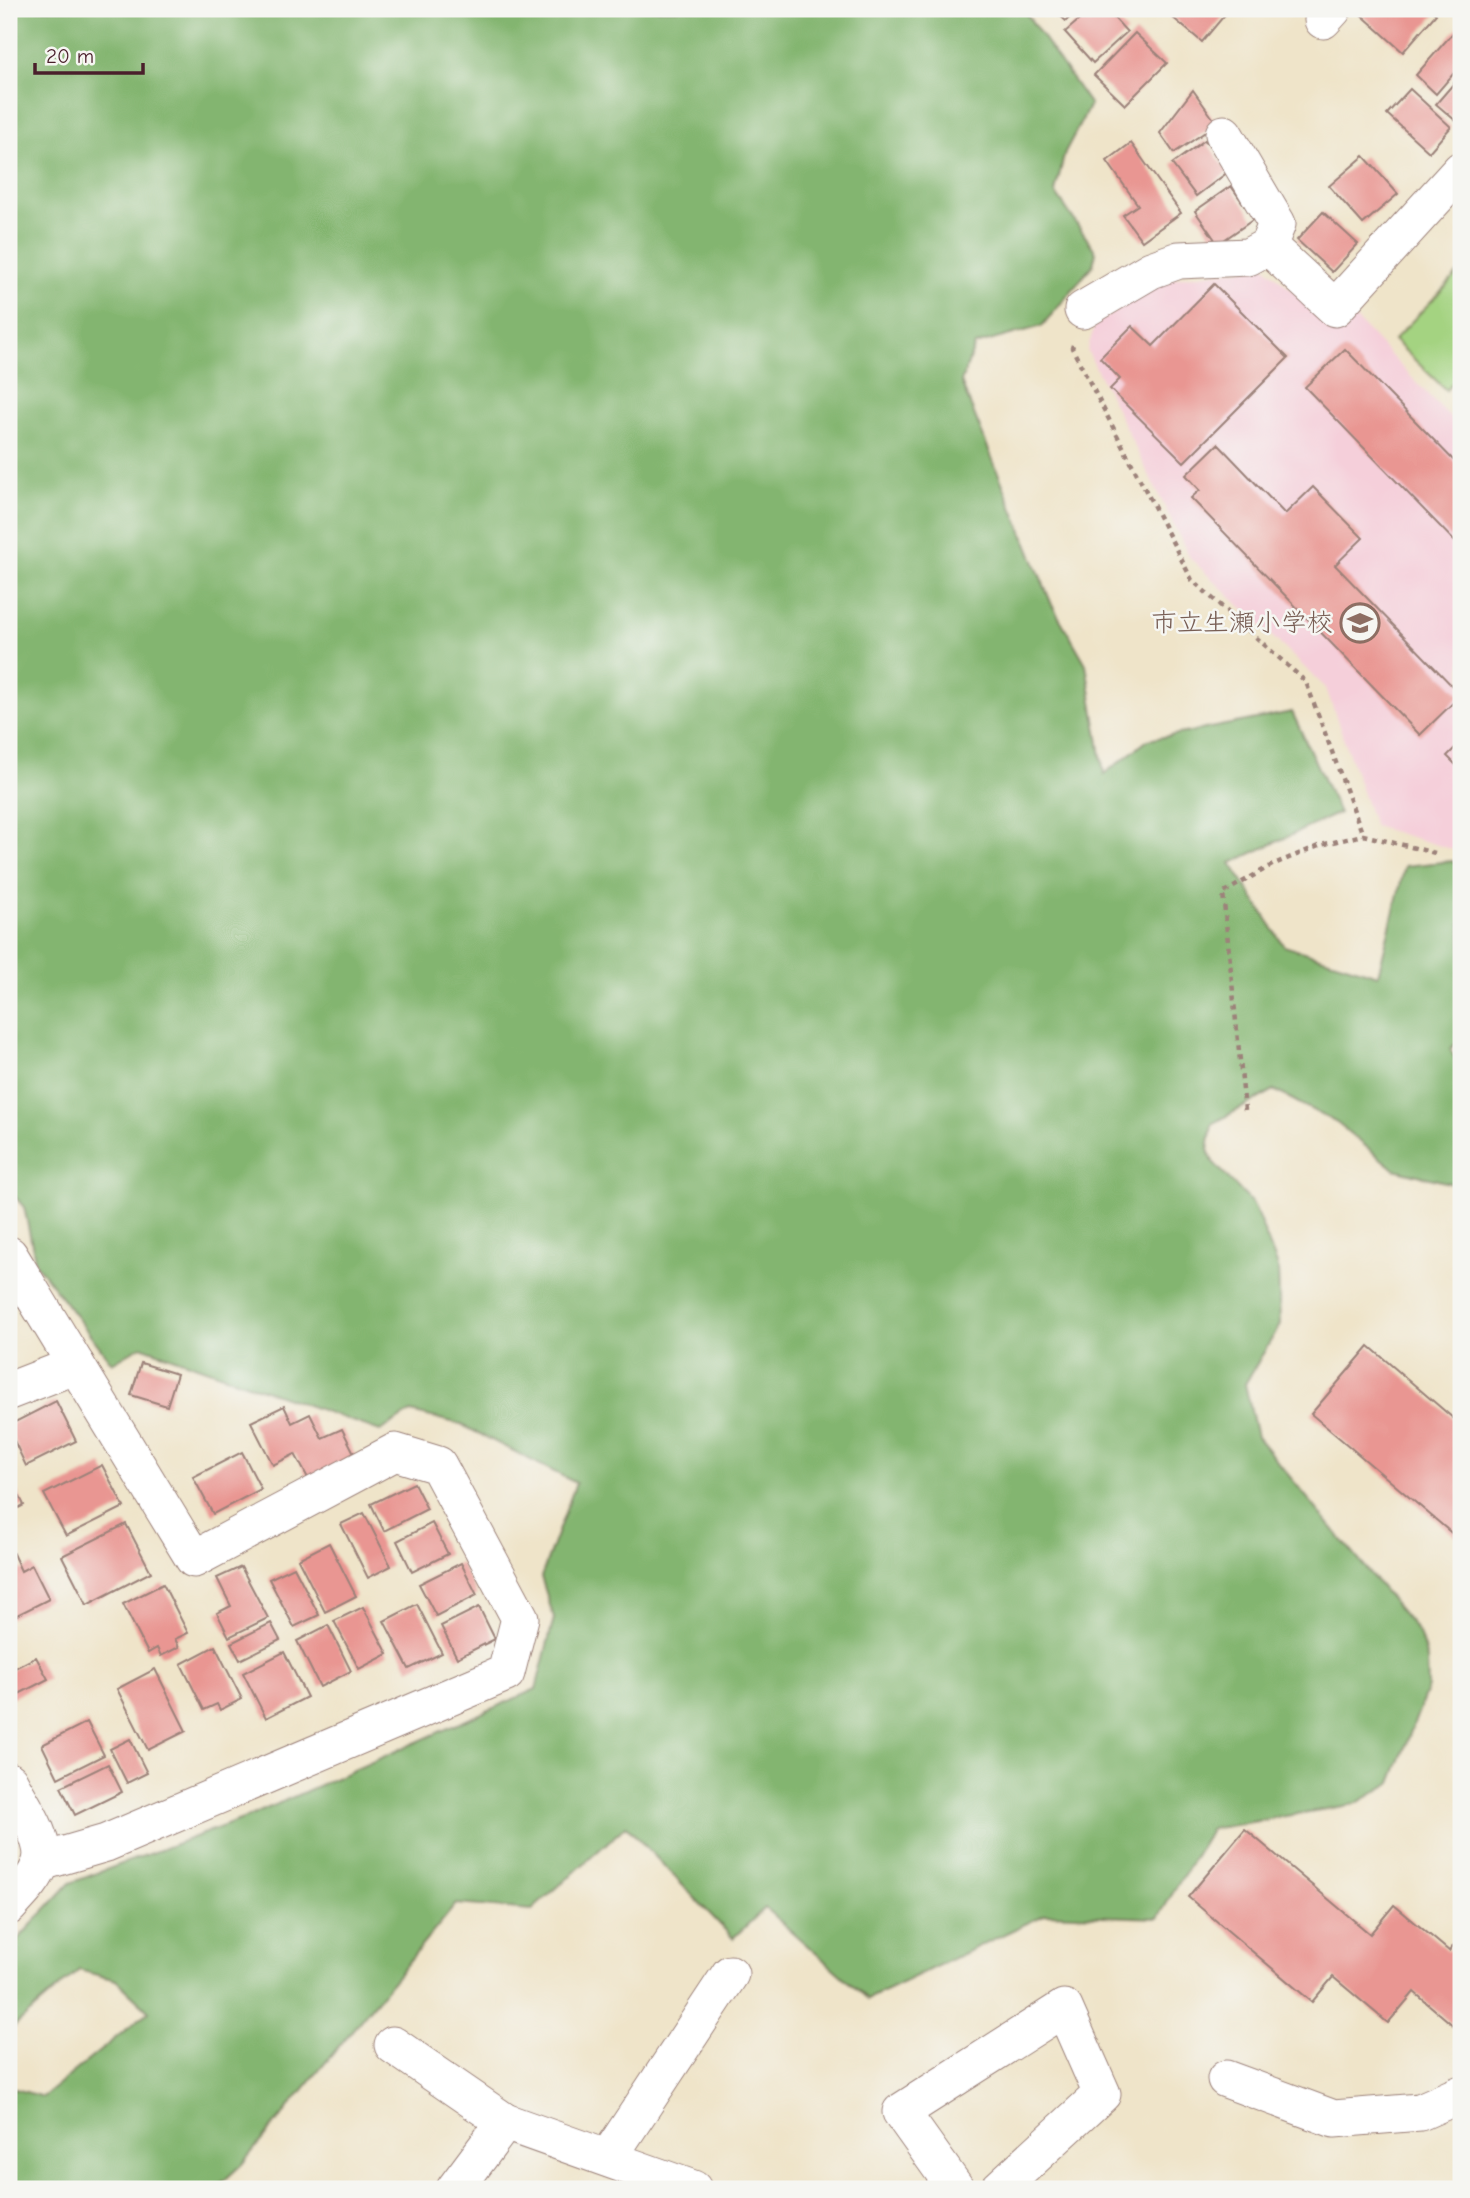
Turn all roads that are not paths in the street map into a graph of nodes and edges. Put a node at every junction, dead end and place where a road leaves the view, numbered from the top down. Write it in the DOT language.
graph roads {
  1 [pos="1224,134"];
  2 [pos="1461,170"];
  3 [pos="1268,246"];
  4 [pos="1083,310"];
  5 [pos="9,1255"];
  6 [pos="76,1365"];
  7 [pos="9,1391"];
  8 [pos="9,1781"];
  9 [pos="41,1862"];
  10 [pos="9,1906"];
  11 [pos="730,1974"];
  12 [pos="393,2045"];
  13 [pos="1226,2079"];
  14 [pos="1461,2094"];
  15 [pos="505,2122"];
  16 [pos="608,2158"];
  17 [pos="455,2189"];
  18 [pos="693,2189"];
  19 [pos="956,2189"];
  20 [pos="999,2189"];
  1 -- 3 [label="street"];
  2 -- 3 [label="street"];
  3 -- 4 [label="street"];
  5 -- 6 [label="street"];
  6 -- 7 [label="street"];
  6 -- 9 [label="street"];
  8 -- 9 [label="street"];
  9 -- 10 [label="street"];
  11 -- 16 [label="street"];
  12 -- 15 [label="street"];
  13 -- 14 [label="street"];
  15 -- 16 [label="street"];
  15 -- 17 [label="street"];
  16 -- 18 [label="street"];
  19 -- 20 [label="street"];
}
